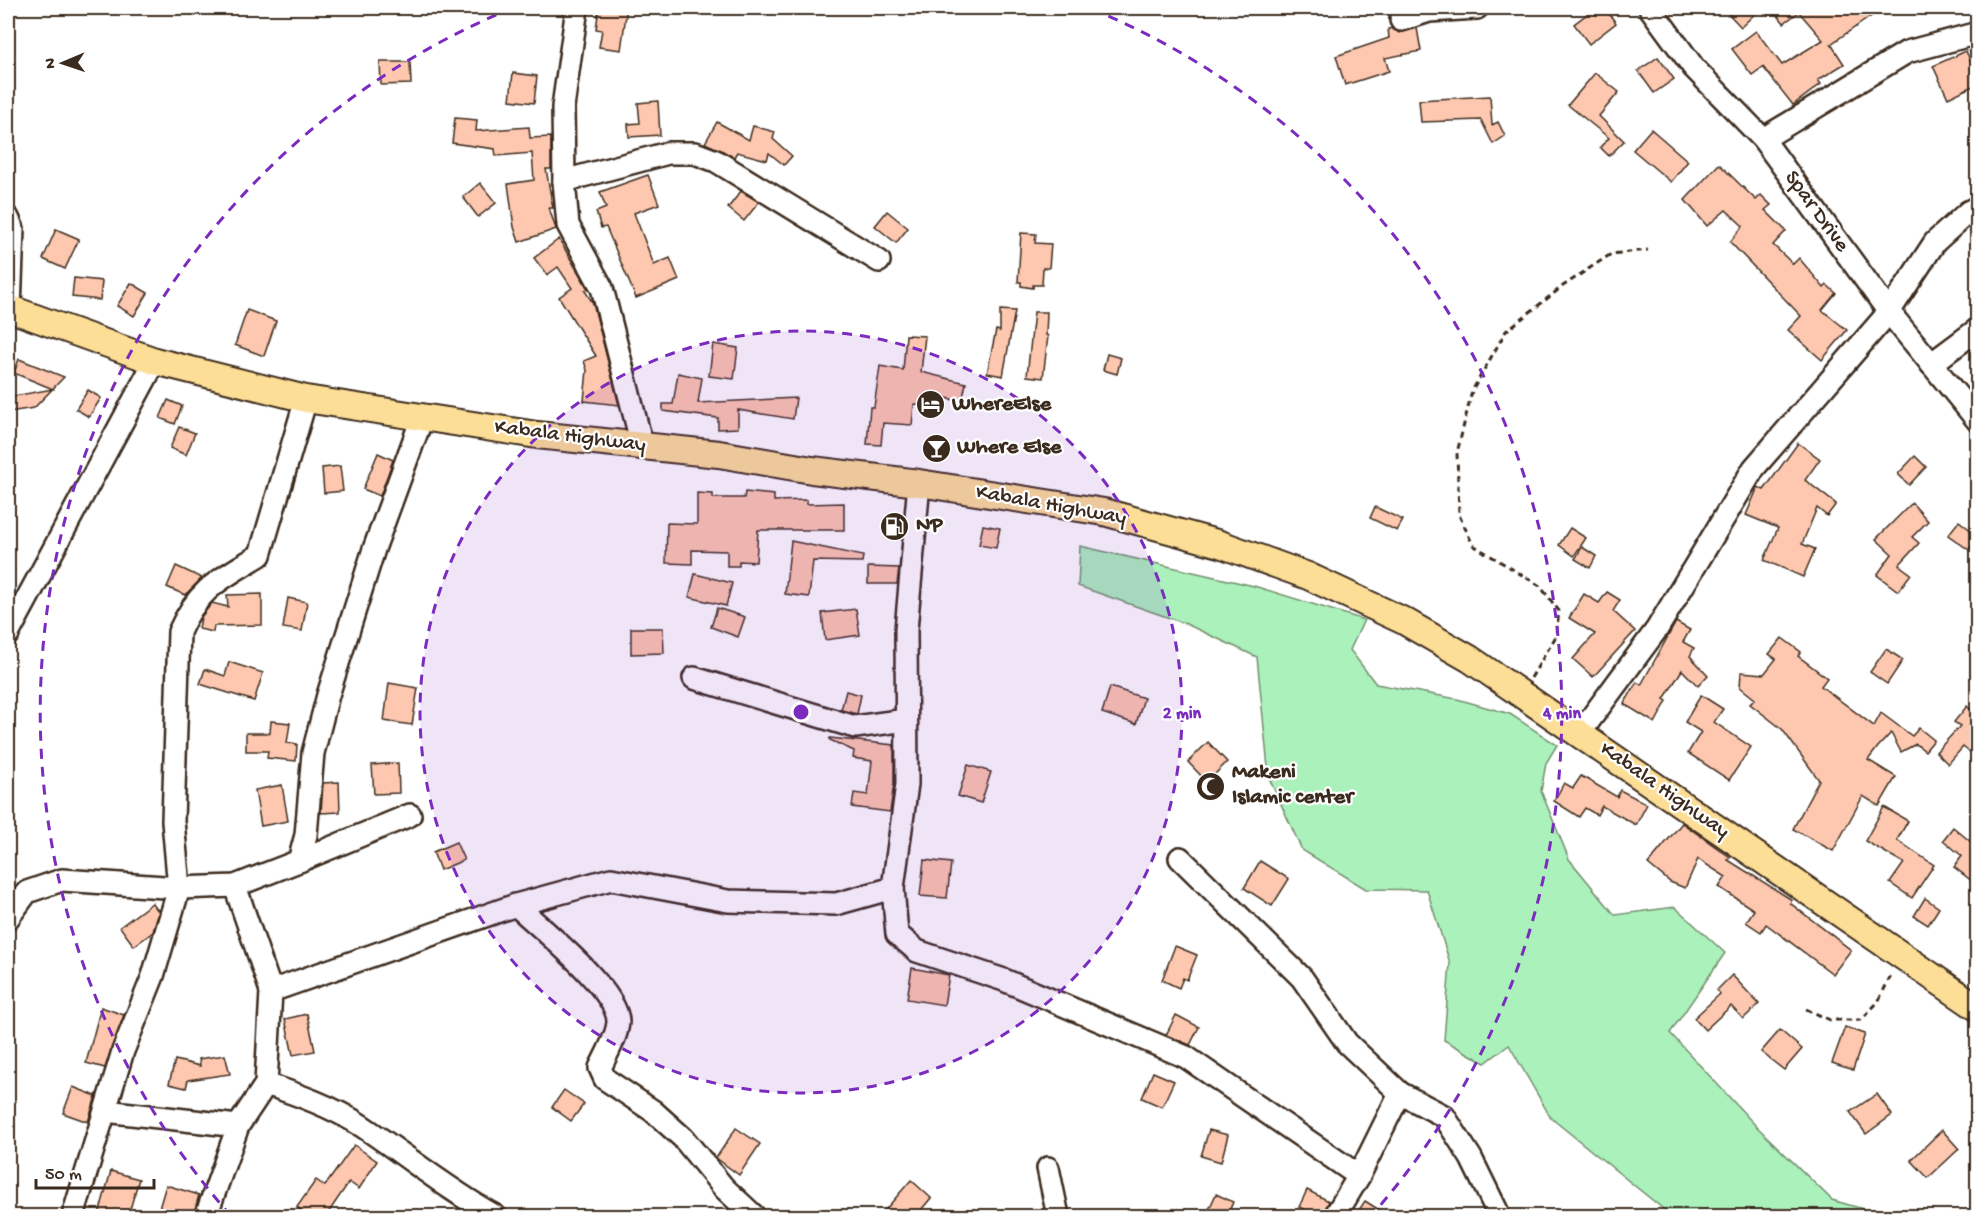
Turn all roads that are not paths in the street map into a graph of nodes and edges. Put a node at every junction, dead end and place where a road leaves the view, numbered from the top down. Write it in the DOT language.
graph roads {
  1 [pos="578,8"];
  2 [pos="1477,8"];
  3 [pos="1650,8"];
  4 [pos="1401,20"];
  5 [pos="1977,33"];
  6 [pos="1763,139"];
  7 [pos="564,182"];
  8 [pos="1977,207"];
  9 [pos="8,218"];
  10 [pos="879,261"];
  11 [pos="9,309"];
  12 [pos="1889,312"];
  13 [pos="1977,329"];
  14 [pos="155,361"];
  15 [pos="1931,364"];
  16 [pos="306,399"];
  17 [pos="422,418"];
  18 [pos="1977,421"];
  19 [pos="642,445"];
  20 [pos="919,483"];
  21 [pos="8,634"];
  22 [pos="694,678"];
  23 [pos="906,720"];
  24 [pos="1580,733"];
  25 [pos="410,815"];
  26 [pos="1180,858"];
  27 [pos="299,861"];
  28 [pos="235,886"];
  29 [pos="179,888"];
  30 [pos="893,888"];
  31 [pos="516,905"];
  32 [pos="8,918"];
  33 [pos="271,991"];
  34 [pos="1977,1008"];
  35 [pos="266,1084"];
  36 [pos="1400,1093"];
  37 [pos="105,1111"];
  38 [pos="238,1126"];
  39 [pos="1048,1168"];
  40 [pos="1359,1176"];
  41 [pos="1498,1215"];
  42 [pos="73,1216"];
  43 [pos="206,1216"];
  44 [pos="495,1216"];
  45 [pos="754,1216"];
  46 [pos="1058,1216"];
  47 [pos="1335,1216"];
  1 -- 7 [label="street"];
  2 -- 4 [label="street"];
  3 -- 6 [label="street, Spar Drive"];
  5 -- 6 [label="street"];
  6 -- 12 [label="street, Spar Drive"];
  7 -- 10 [label="street"];
  7 -- 19 [label="street"];
  8 -- 12 [label="street"];
  9 -- 11 [label="street"];
  11 -- 14 [label="main road, Kabala Highway"];
  12 -- 15 [label="street, Spar Drive"];
  12 -- 24 [label="street"];
  13 -- 15 [label="street"];
  14 -- 16 [label="main road, Kabala Highway"];
  14 -- 21 [label="street"];
  15 -- 18 [label="street, Spar Drive"];
  16 -- 17 [label="main road, Kabala Highway"];
  16 -- 29 [label="street"];
  17 -- 19 [label="main road, Kabala Highway"];
  17 -- 27 [label="street"];
  19 -- 20 [label="main road, Kabala Highway"];
  20 -- 23 [label="street"];
  20 -- 24 [label="main road, Kabala Highway"];
  22 -- 23 [label="street"];
  23 -- 30 [label="street"];
  24 -- 34 [label="main road, Kabala Highway"];
  25 -- 27 [label="street"];
  26 -- 36 [label="street"];
  27 -- 28 [label="street"];
  28 -- 29 [label="street"];
  28 -- 33 [label="street"];
  29 -- 32 [label="street"];
  29 -- 37 [label="street"];
  30 -- 31 [label="street"];
  30 -- 40 [label="street"];
  31 -- 33 [label="street"];
  31 -- 45 [label="street"];
  33 -- 35 [label="street"];
  35 -- 38 [label="street"];
  35 -- 44 [label="street"];
  36 -- 40 [label="street"];
  36 -- 41 [label="street"];
  37 -- 38 [label="street"];
  37 -- 42 [label="street"];
  38 -- 43 [label="street"];
  39 -- 46 [label="street"];
  40 -- 47 [label="street"];
}
